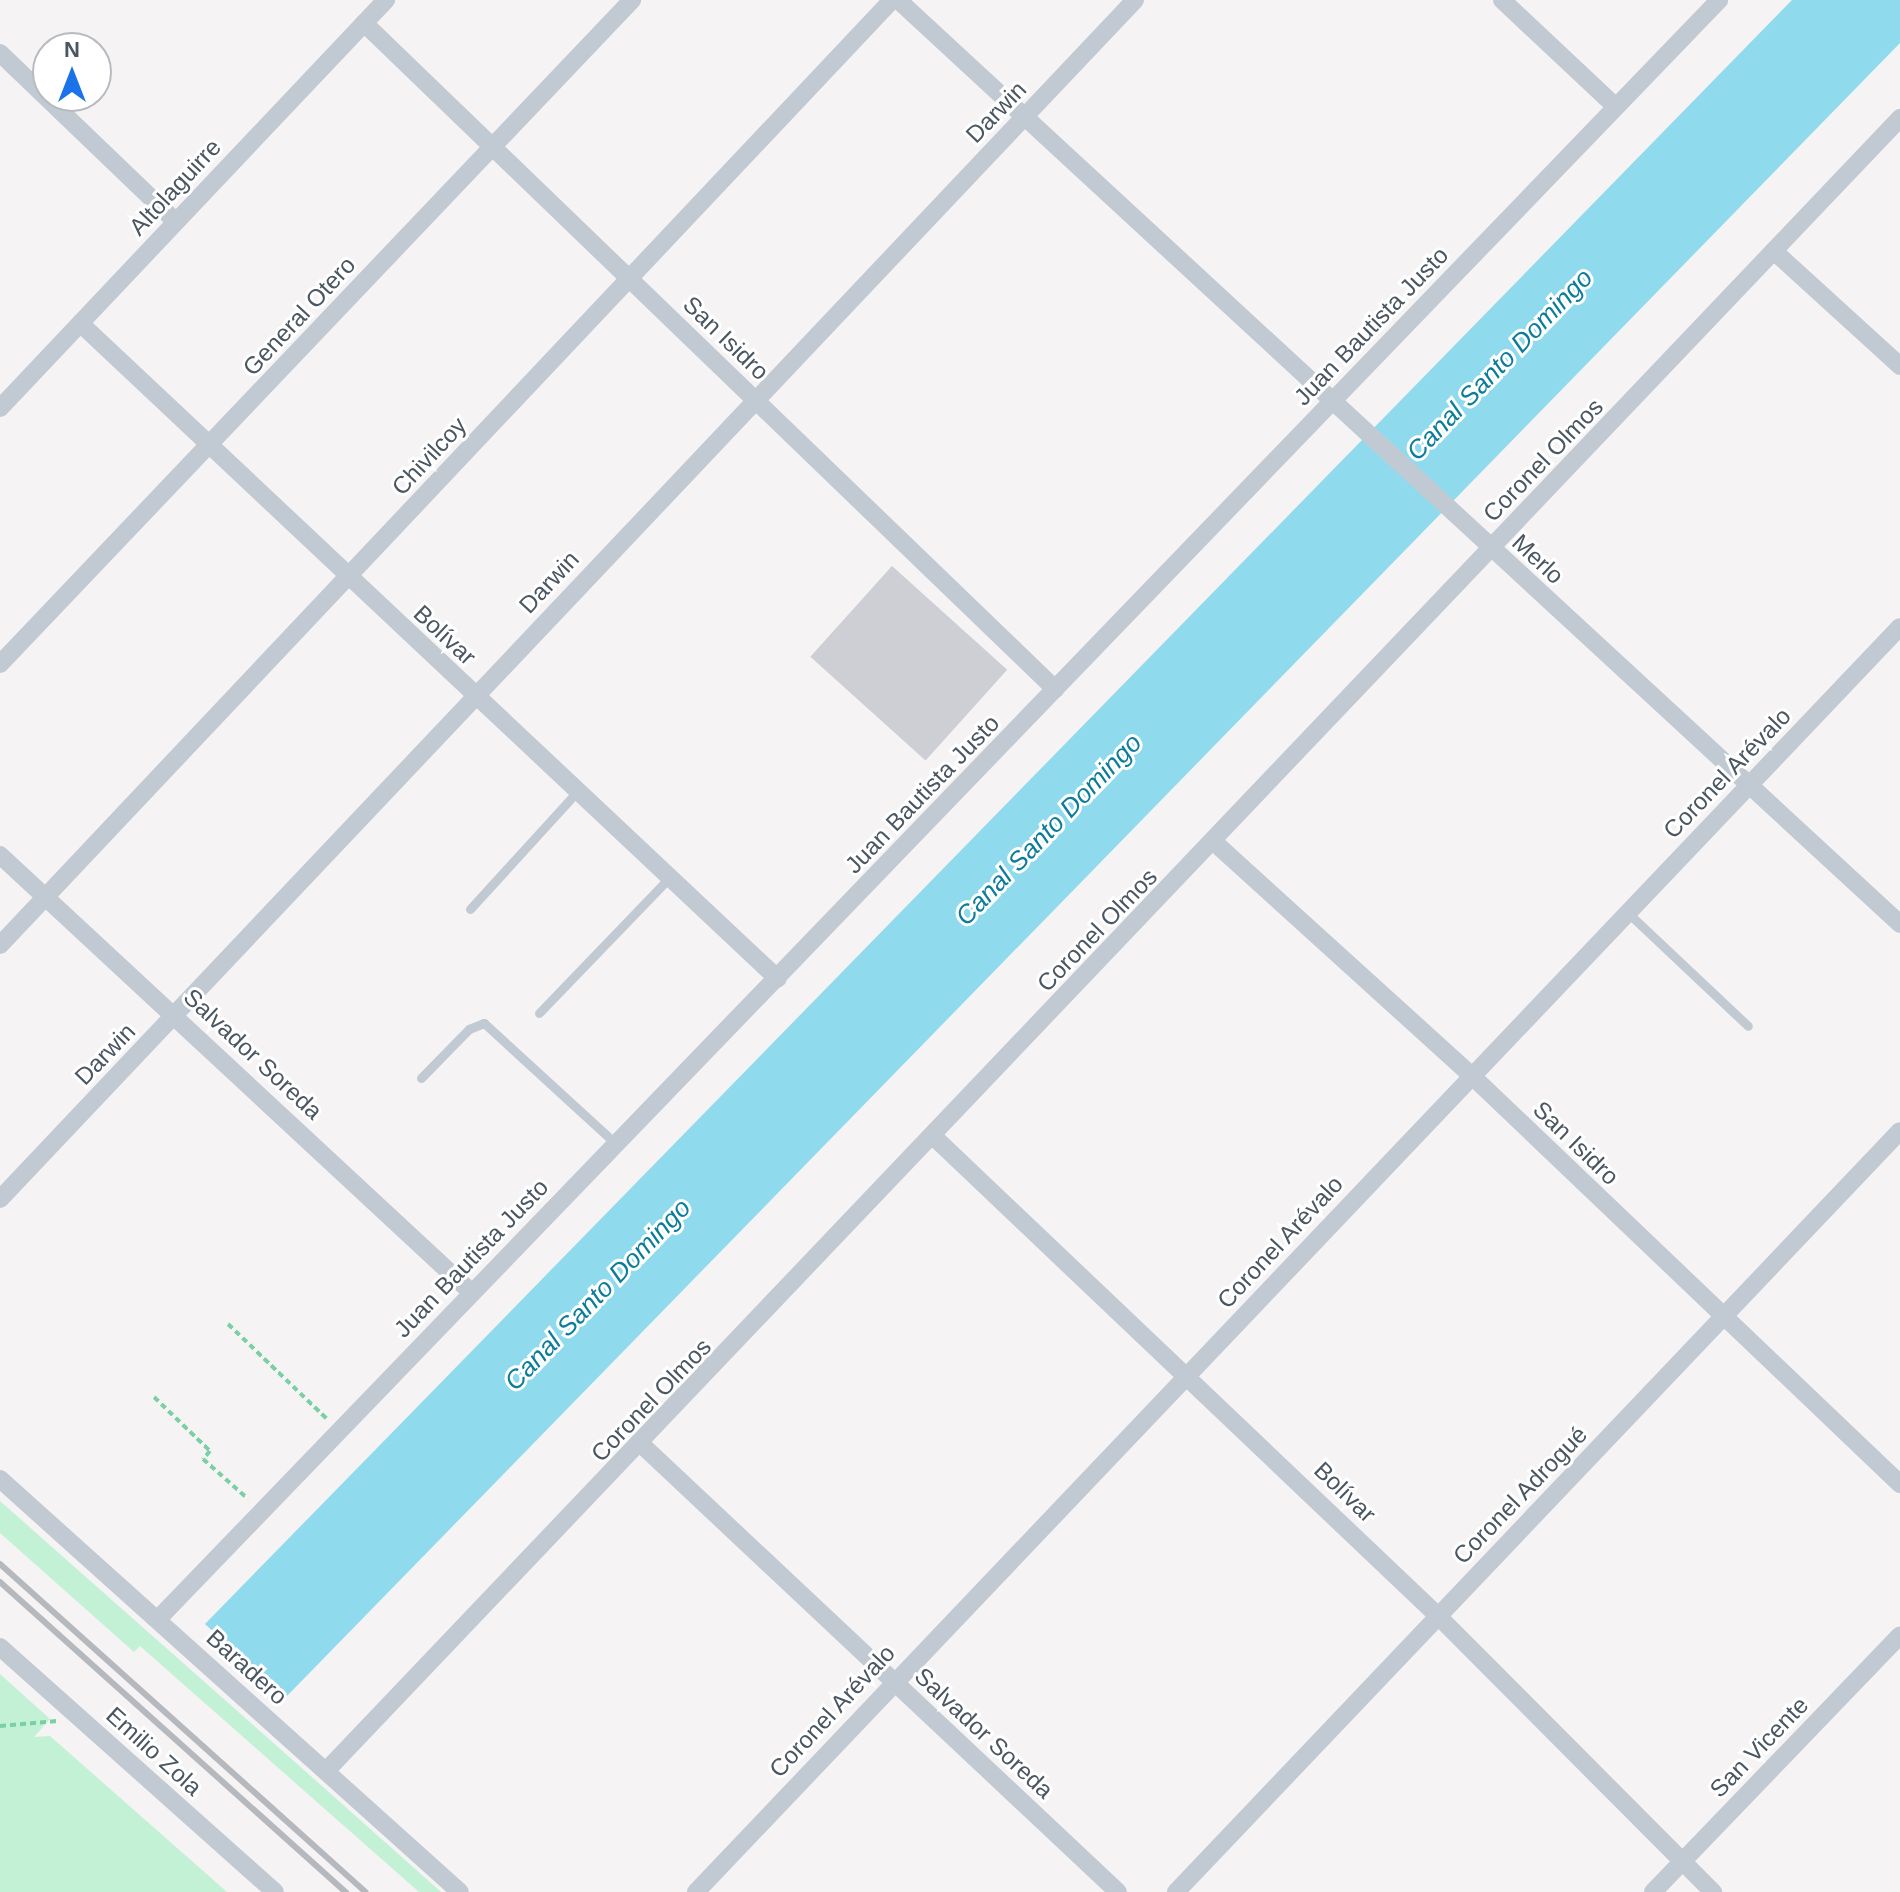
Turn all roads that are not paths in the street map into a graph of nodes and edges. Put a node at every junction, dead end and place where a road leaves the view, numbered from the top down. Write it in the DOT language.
graph roads {
  1 [pos="632,0"];
  2 [pos="895,0"];
  3 [pos="1135,0"];
  4 [pos="1502,0"];
  5 [pos="1719,0"];
  6 [pos="384,1"];
  7 [pos="364,23"];
  8 [pos="0,53"];
  9 [pos="1616,107"];
  10 [pos="1025,117"];
  11 [pos="1900,118"];
  12 [pos="494,146"];
  13 [pos="175,221"];
  14 [pos="1776,253"];
  15 [pos="629,279"];
  16 [pos="81,324"];
  17 [pos="1900,366"];
  18 [pos="753,397"];
  19 [pos="1332,401"];
  20 [pos="0,408"];
  21 [pos="209,446"];
  22 [pos="1491,548"];
  23 [pos="348,576"];
  24 [pos="1900,627"];
  25 [pos="0,664"];
  26 [pos="1055,689"];
  27 [pos="475,696"];
  28 [pos="1749,786"];
  29 [pos="576,793"];
  30 [pos="1214,842"];
  31 [pos="0,855"];
  32 [pos="669,878"];
  33 [pos="45,896"];
  34 [pos="470,909"];
  35 [pos="1627,912"];
  36 [pos="1900,924"];
  37 [pos="0,945"];
  38 [pos="778,979"];
  39 [pos="539,1013"];
  40 [pos="176,1014"];
  41 [pos="1748,1026"];
  42 [pos="1471,1075"];
  43 [pos="421,1078"];
  44 [pos="1900,1131"];
  45 [pos="934,1137"];
  46 [pos="616,1144"];
  47 [pos="0,1199"];
  48 [pos="471,1292"];
  49 [pos="1722,1318"];
  50 [pos="1189,1374"];
  51 [pos="642,1445"];
  52 [pos="0,1479"];
  53 [pos="1900,1484"];
  54 [pos="1438,1616"];
  55 [pos="158,1619"];
  56 [pos="1900,1635"];
  57 [pos="0,1647"];
  58 [pos="893,1680"];
  59 [pos="326,1771"];
  60 [pos="1682,1862"];
  61 [pos="275,1892"];
  62 [pos="460,1892"];
  63 [pos="696,1892"];
  64 [pos="1118,1892"];
  65 [pos="1176,1892"];
  66 [pos="1653,1892"];
  67 [pos="1713,1892"];
  1 -- 12 [label="street, General Otero"];
  2 -- 10 [label="street, Merlo"];
  2 -- 15 [label="street, Chivilcoy"];
  3 -- 10 [label="street, Darwin"];
  4 -- 9 [label="street"];
  5 -- 9 [label="street, Juan Bautista Justo"];
  6 -- 7 [label="street, Altolaguirre"];
  7 -- 12 [label="street, San Isidro"];
  7 -- 13 [label="street, Altolaguirre"];
  8 -- 13 [label="street"];
  9 -- 19 [label="street, Juan Bautista Justo"];
  10 -- 18 [label="street, Darwin"];
  10 -- 19 [label="street, Merlo"];
  11 -- 14 [label="street, Coronel Olmos"];
  12 -- 15 [label="street, San Isidro"];
  12 -- 21 [label="street, General Otero"];
  13 -- 16 [label="street, Altolaguirre"];
  14 -- 17 [label="street"];
  14 -- 22 [label="street, Coronel Olmos"];
  15 -- 18 [label="street, San Isidro"];
  15 -- 23 [label="street, Chivilcoy"];
  16 -- 20 [label="street, Altolaguirre"];
  16 -- 21 [label="street, Bolívar"];
  18 -- 26 [label="street, San Isidro"];
  18 -- 27 [label="street, Darwin"];
  19 -- 22 [label="street, Merlo"];
  19 -- 26 [label="street, Juan Bautista Justo"];
  21 -- 23 [label="street, Bolívar"];
  21 -- 25 [label="street, General Otero"];
  22 -- 28 [label="street, Merlo"];
  22 -- 30 [label="street, Coronel Olmos"];
  23 -- 27 [label="street, Bolívar"];
  23 -- 33 [label="street, Chivilcoy"];
  24 -- 28 [label="street, Coronel Arévalo"];
  26 -- 38 [label="street, Juan Bautista Justo"];
  27 -- 29 [label="street, Bolívar"];
  27 -- 40 [label="street, Darwin"];
  28 -- 35 [label="street, Coronel Arévalo"];
  28 -- 36 [label="street, Merlo"];
  29 -- 32 [label="street, Bolívar"];
  29 -- 34 [label="lane"];
  30 -- 42 [label="street, San Isidro"];
  30 -- 45 [label="street, Coronel Olmos"];
  31 -- 33 [label="street, Salvador Soreda"];
  32 -- 38 [label="street, Bolívar"];
  32 -- 39 [label="lane"];
  33 -- 37 [label="street, Chivilcoy"];
  33 -- 40 [label="street, Salvador Soreda"];
  35 -- 41 [label="lane"];
  35 -- 42 [label="street, Coronel Arévalo"];
  38 -- 46 [label="street, Juan Bautista Justo"];
  40 -- 47 [label="street, Darwin"];
  40 -- 48 [label="street, Salvador Soreda"];
  42 -- 49 [label="street, San Isidro"];
  42 -- 50 [label="street, Coronel Arévalo"];
  43 -- 46 [label="lane"];
  44 -- 49 [label="street, Coronel Adrogué"];
  45 -- 50 [label="street, Bolívar"];
  45 -- 51 [label="street, Coronel Olmos"];
  46 -- 48 [label="street, Juan Bautista Justo"];
  48 -- 55 [label="street, Juan Bautista Justo"];
  49 -- 53 [label="street, San Isidro"];
  49 -- 54 [label="street, Coronel Adrogué"];
  50 -- 54 [label="street, Bolívar"];
  50 -- 58 [label="street, Coronel Arévalo"];
  51 -- 58 [label="street, Salvador Soreda"];
  51 -- 59 [label="street, Coronel Olmos"];
  52 -- 55 [label="street, Baradero"];
  54 -- 60 [label="street, Bolívar"];
  54 -- 65 [label="street, Coronel Adrogué"];
  55 -- 59 [label="street, Baradero"];
  56 -- 60 [label="street, San Vicente"];
  57 -- 61 [label="street, Emilio Zola"];
  58 -- 63 [label="street, Coronel Arévalo"];
  58 -- 64 [label="street, Salvador Soreda"];
  59 -- 62 [label="street, Baradero"];
  60 -- 66 [label="street, San Vicente"];
  60 -- 67 [label="street, Bolívar"];
}
